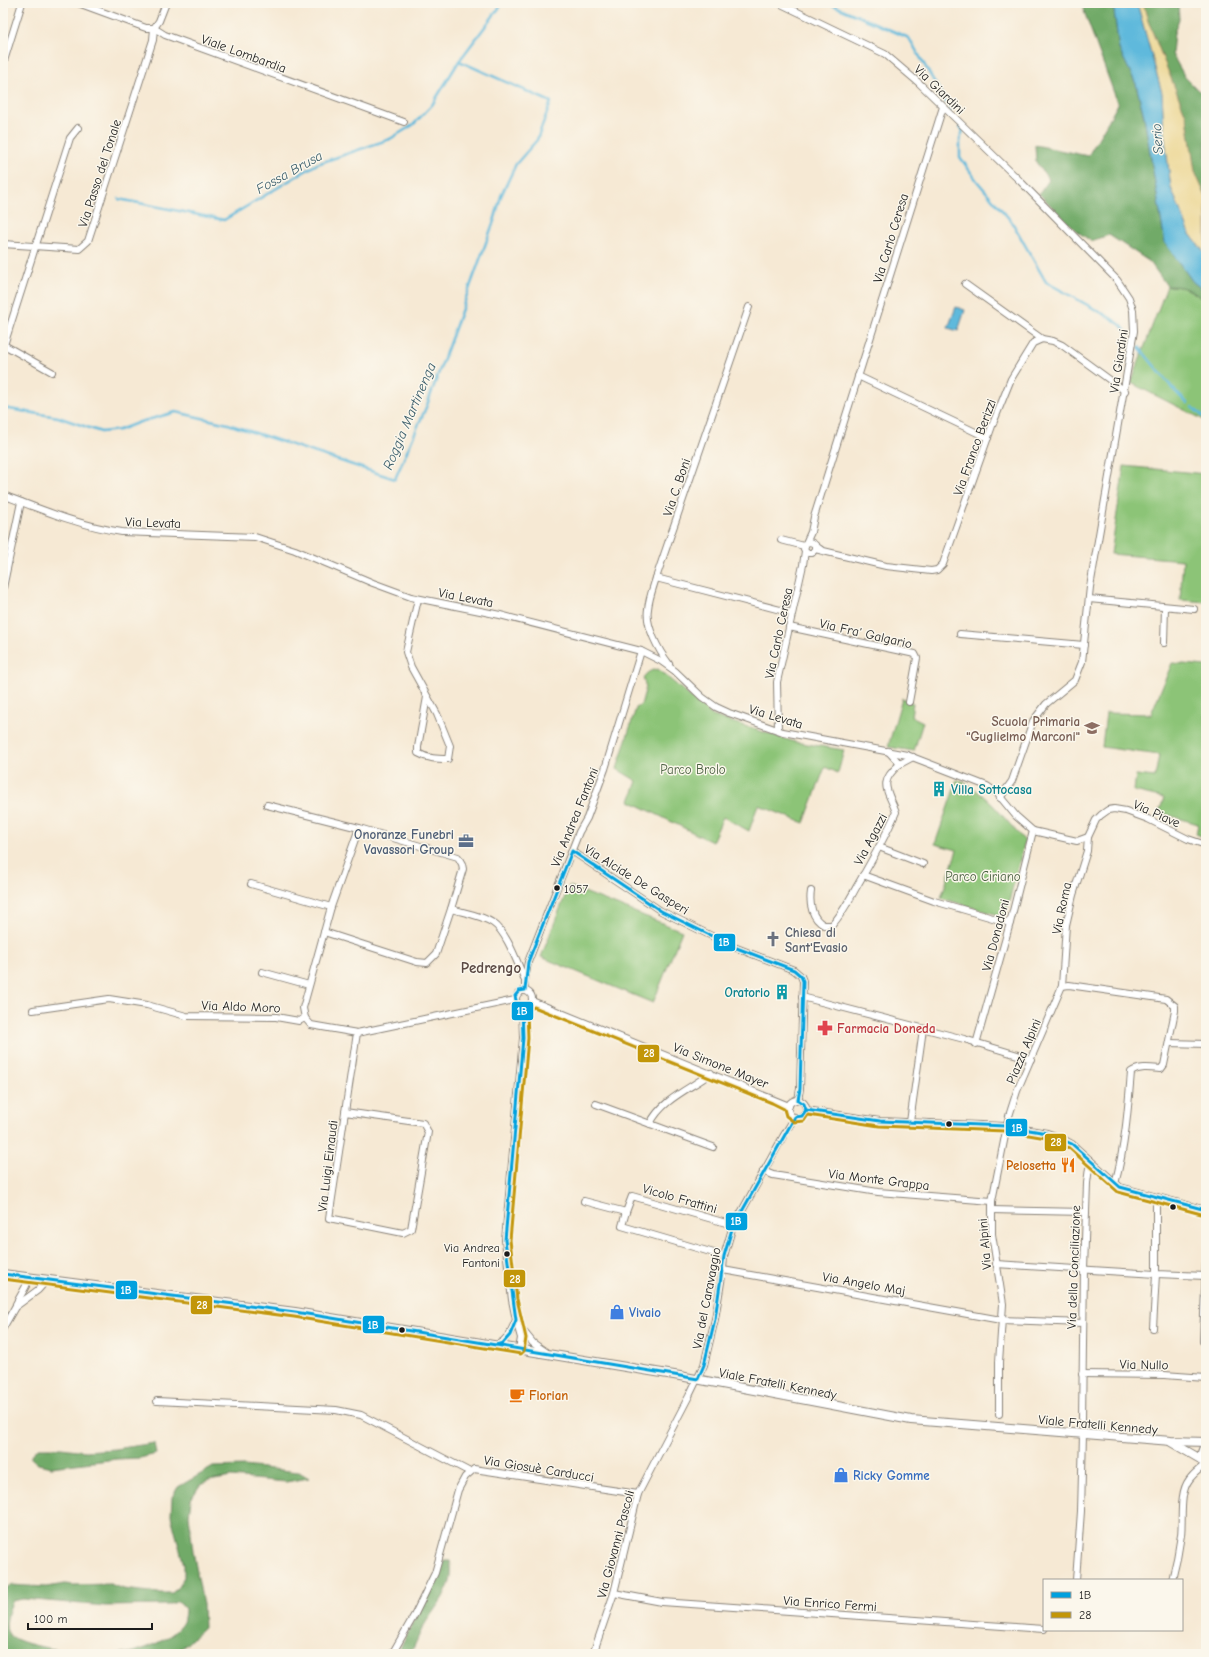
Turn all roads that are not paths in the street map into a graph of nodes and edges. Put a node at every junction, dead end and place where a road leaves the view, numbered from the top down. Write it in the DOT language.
graph roads {
  1 [pos="22,3"];
  2 [pos="78,3"];
  3 [pos="166,3"];
  4 [pos="779,3"];
  5 [pos="154,28"];
  6 [pos="3,64"];
  7 [pos="943,107"];
  8 [pos="404,122"];
  9 [pos="78,128"];
  10 [pos="3,244"];
  11 [pos="36,246"];
  12 [pos="965,284"];
  13 [pos="749,307"];
  14 [pos="1042,339"];
  15 [pos="52,372"];
  16 [pos="858,376"];
  17 [pos="1125,391"];
  18 [pos="988,438"];
  19 [pos="3,495"];
  20 [pos="21,502"];
  21 [pos="811,532"];
  22 [pos="781,540"];
  23 [pos="805,547"];
  24 [pos="814,548"];
  25 [pos="804,565"];
  26 [pos="656,578"];
  27 [pos="3,588"];
  28 [pos="418,599"];
  29 [pos="1088,599"];
  30 [pos="1165,607"];
  31 [pos="1194,609"];
  32 [pos="792,613"];
  33 [pos="789,627"];
  34 [pos="960,634"];
  35 [pos="1164,643"];
  36 [pos="1084,645"];
  37 [pos="641,651"];
  38 [pos="675,671"];
  39 [pos="427,697"];
  40 [pos="909,702"];
  41 [pos="778,730"];
  42 [pos="888,751"];
  43 [pos="913,757"];
  44 [pos="900,764"];
  45 [pos="1000,798"];
  46 [pos="267,805"];
  47 [pos="359,828"];
  48 [pos="1033,831"];
  49 [pos="1088,837"];
  50 [pos="1206,845"];
  51 [pos="879,847"];
  52 [pos="572,851"];
  53 [pos="923,864"];
  54 [pos="863,875"];
  55 [pos="251,884"];
  56 [pos="811,891"];
  57 [pos="331,907"];
  58 [pos="451,908"];
  59 [pos="1010,923"];
  60 [pos="324,932"];
  61 [pos="262,972"];
  62 [pos="525,980"];
  63 [pos="309,985"];
  64 [pos="1062,986"];
  65 [pos="525,990"];
  66 [pos="802,997"];
  67 [pos="515,1000"];
  68 [pos="532,1001"];
  69 [pos="522,1007"];
  70 [pos="33,1010"];
  71 [pos="304,1018"];
  72 [pos="923,1029"];
  73 [pos="357,1033"];
  74 [pos="1169,1043"];
  75 [pos="976,1044"];
  76 [pos="1206,1044"];
  77 [pos="1031,1058"];
  78 [pos="712,1073"];
  79 [pos="798,1100"];
  80 [pos="596,1104"];
  81 [pos="789,1106"];
  82 [pos="806,1110"];
  83 [pos="345,1112"];
  84 [pos="795,1117"];
  85 [pos="910,1122"];
  86 [pos="650,1124"];
  87 [pos="1006,1126"];
  88 [pos="713,1147"];
  89 [pos="1090,1160"];
  90 [pos="763,1171"];
  91 [pos="1115,1184"];
  92 [pos="1156,1197"];
  93 [pos="584,1200"];
  94 [pos="992,1201"];
  95 [pos="992,1210"];
  96 [pos="1206,1210"];
  97 [pos="626,1212"];
  98 [pos="1086,1212"];
  99 [pos="733,1226"];
  100 [pos="724,1256"];
  101 [pos="1206,1261"];
  102 [pos="996,1264"];
  103 [pos="1084,1269"];
  104 [pos="723,1270"];
  105 [pos="3,1274"];
  106 [pos="1156,1274"];
  107 [pos="1206,1276"];
  108 [pos="27,1278"];
  109 [pos="46,1281"];
  110 [pos="14,1307"];
  111 [pos="516,1320"];
  112 [pos="1001,1320"];
  113 [pos="1083,1323"];
  114 [pos="3,1328"];
  115 [pos="1153,1328"];
  116 [pos="1203,1341"];
  117 [pos="495,1346"];
  118 [pos="519,1350"];
  119 [pos="552,1355"];
  120 [pos="1082,1374"];
  121 [pos="1206,1378"];
  122 [pos="698,1379"];
  123 [pos="157,1401"];
  124 [pos="999,1414"];
  125 [pos="1082,1420"];
  126 [pos="1084,1434"];
  127 [pos="1171,1441"];
  128 [pos="1206,1443"];
  129 [pos="1204,1464"];
  130 [pos="470,1472"];
  131 [pos="638,1494"];
  132 [pos="1076,1579"];
  133 [pos="1172,1579"];
  134 [pos="614,1593"];
  135 [pos="1043,1629"];
  136 [pos="392,1654"];
  137 [pos="593,1654"];
  1 -- 6 [label="street"];
  2 -- 5 [label="street, Viale Lombardia"];
  3 -- 5 [label="street, Via Passo del Tonale"];
  4 -- 7 [label="street, Via Giardini"];
  5 -- 8 [label="street, Viale Lombardia"];
  5 -- 11 [label="street, Via Passo del Tonale"];
  7 -- 16 [label="street, Via Carlo Ceresa"];
  7 -- 17 [label="street, Via Giardini"];
  9 -- 11 [label="street"];
  10 -- 11 [label="street, Via Passo del Tonale"];
  11 -- 15 [label="street"];
  12 -- 14 [label="street"];
  13 -- 26 [label="street, Via C. Boni"];
  14 -- 17 [label="street"];
  14 -- 18 [label="street, Via Franco Berizzi"];
  16 -- 18 [label="street"];
  16 -- 21 [label="street, Via Carlo Ceresa"];
  17 -- 29 [label="street, Via Giardini"];
  18 -- 24 [label="street, Via Franco Berizzi"];
  19 -- 20 [label="street, Via Levata"];
  20 -- 27 [label="street"];
  20 -- 28 [label="street, Via Levata"];
  21 -- 23 [label="street, Via Carlo Ceresa"];
  21 -- 24 [label="street, Via Carlo Ceresa"];
  22 -- 23 [label="street"];
  23 -- 24 [label="street"];
  23 -- 24 [label="street"];
  23 -- 25 [label="street, Via Carlo Ceresa"];
  24 -- 25 [label="street, Via Carlo Ceresa"];
  25 -- 32 [label="street, Via Carlo Ceresa"];
  26 -- 32 [label="street"];
  26 -- 38 [label="street, Via C. Boni"];
  28 -- 37 [label="street, Via Levata"];
  28 -- 39 [label="street"];
  29 -- 30 [label="street"];
  29 -- 36 [label="street, Via Giardini"];
  30 -- 31 [label="street"];
  30 -- 35 [label="street"];
  32 -- 33 [label="street, Via Carlo Ceresa"];
  33 -- 40 [label="street, Via Fra' Galgario"];
  33 -- 41 [label="street, Via Carlo Ceresa"];
  34 -- 36 [label="street"];
  36 -- 45 [label="street, Via Giardini"];
  37 -- 38 [label="street, Via Levata"];
  37 -- 52 [label="street, Via Andrea Fantoni"];
  38 -- 41 [label="street, Via Levata"];
  39 -- 39 [label="street"];
  41 -- 42 [label="street, Via Levata"];
  42 -- 43 [label="street, Via Levata"];
  42 -- 44 [label="street"];
  43 -- 44 [label="street"];
  43 -- 45 [label="street, Via Levata"];
  44 -- 51 [label="street, Via Agazzi"];
  45 -- 48 [label="street"];
  46 -- 47 [label="street"];
  47 -- 57 [label="street"];
  47 -- 58 [label="street"];
  48 -- 49 [label="street"];
  48 -- 59 [label="street, Via Donadoni"];
  49 -- 50 [label="street, Via Piave"];
  49 -- 64 [label="street, Via Roma"];
  51 -- 53 [label="street"];
  51 -- 54 [label="street, Via Agazzi"];
  52 -- 62 [label="street, Via Andrea Fantoni"];
  52 -- 66 [label="street, Via Alcide De Gasperi"];
  54 -- 56 [label="street, Via Agazzi"];
  54 -- 59 [label="street"];
  55 -- 57 [label="street"];
  57 -- 60 [label="street"];
  58 -- 60 [label="street"];
  58 -- 62 [label="street"];
  59 -- 75 [label="street, Via Donadoni"];
  60 -- 63 [label="street"];
  61 -- 63 [label="street"];
  62 -- 65 [label="street, Via Andrea Fantoni"];
  63 -- 71 [label="street"];
  64 -- 74 [label="street"];
  64 -- 77 [label="street, Piazza Alpini"];
  65 -- 67 [label="street"];
  65 -- 68 [label="street"];
  66 -- 72 [label="street"];
  66 -- 79 [label="street, Via Alcide De Gasperi"];
  67 -- 69 [label="street"];
  67 -- 73 [label="street, Via Aldo Moro"];
  68 -- 69 [label="street"];
  68 -- 78 [label="street, Via Simone Mayer"];
  69 -- 111 [label="street"];
  70 -- 71 [label="street, Via Aldo Moro"];
  71 -- 73 [label="street, Via Aldo Moro"];
  72 -- 75 [label="street"];
  72 -- 85 [label="street"];
  73 -- 83 [label="street, Via Luigi Einaudi"];
  74 -- 76 [label="street"];
  74 -- 91 [label="street"];
  75 -- 77 [label="street"];
  77 -- 87 [label="street, Piazza Alpini"];
  78 -- 81 [label="street, Via Simone Mayer"];
  78 -- 86 [label="street"];
  79 -- 81 [label="street"];
  79 -- 82 [label="street"];
  80 -- 86 [label="street"];
  81 -- 84 [label="street"];
  82 -- 84 [label="street"];
  82 -- 85 [label="street"];
  83 -- 83 [label="street, Via Luigi Einaudi"];
  84 -- 90 [label="street, Via del Caravaggio"];
  85 -- 87 [label="street"];
  86 -- 88 [label="street"];
  87 -- 89 [label="street"];
  87 -- 94 [label="street, Via Alpini"];
  89 -- 91 [label="street"];
  89 -- 98 [label="street, Via della Conciliazione"];
  90 -- 94 [label="street, Via Monte Grappa"];
  90 -- 99 [label="street, Via del Caravaggio"];
  91 -- 92 [label="street"];
  92 -- 96 [label="street"];
  92 -- 106 [label="street"];
  93 -- 97 [label="street"];
  94 -- 95 [label="street, Via Alpini"];
  95 -- 98 [label="street"];
  95 -- 102 [label="street, Via Alpini"];
  97 -- 99 [label="street, Vicolo Frattini"];
  97 -- 100 [label="street"];
  98 -- 103 [label="street, Via della Conciliazione"];
  99 -- 100 [label="street, Via del Caravaggio"];
  100 -- 104 [label="street, Via del Caravaggio"];
  101 -- 107 [label="street"];
  102 -- 103 [label="street"];
  102 -- 112 [label="street, Via Alpini"];
  103 -- 106 [label="street"];
  103 -- 113 [label="street, Via della Conciliazione"];
  104 -- 112 [label="street, Via Angelo Maj"];
  104 -- 122 [label="street, Via del Caravaggio"];
  105 -- 108 [label="street, Viale Fratelli Kennedy"];
  106 -- 107 [label="street"];
  106 -- 115 [label="street"];
  107 -- 116 [label="street"];
  108 -- 109 [label="street, Viale Fratelli Kennedy"];
  108 -- 110 [label="street"];
  109 -- 110 [label="street"];
  109 -- 117 [label="street, Viale Fratelli Kennedy"];
  110 -- 114 [label="street"];
  111 -- 117 [label="street"];
  111 -- 118 [label="street"];
  111 -- 119 [label="street"];
  112 -- 113 [label="street, Via Angelo Maj"];
  112 -- 124 [label="street, Via Alpini"];
  113 -- 120 [label="street, Via della Conciliazione"];
  117 -- 118 [label="street, Viale Fratelli Kennedy"];
  118 -- 119 [label="street, Viale Fratelli Kennedy"];
  119 -- 122 [label="street, Viale Fratelli Kennedy"];
  120 -- 121 [label="street, Via Nullo"];
  120 -- 125 [label="street, Via della Conciliazione"];
  122 -- 126 [label="street, Viale Fratelli Kennedy"];
  122 -- 131 [label="street, Via Giovanni Pascoli"];
  123 -- 130 [label="street"];
  126 -- 127 [label="street, Viale Fratelli Kennedy"];
  126 -- 132 [label="street"];
  127 -- 128 [label="street, Viale Fratelli Kennedy"];
  127 -- 129 [label="street, Viale Fratelli Kennedy"];
  128 -- 129 [label="street"];
  129 -- 133 [label="street"];
  130 -- 131 [label="street, Via Giosuè Carducci"];
  130 -- 136 [label="street, Via Giosuè Carducci"];
  131 -- 134 [label="street, Via Giovanni Pascoli"];
  134 -- 135 [label="street, Via Enrico Fermi"];
  134 -- 137 [label="street, Via Giovanni Pascoli"];
}
